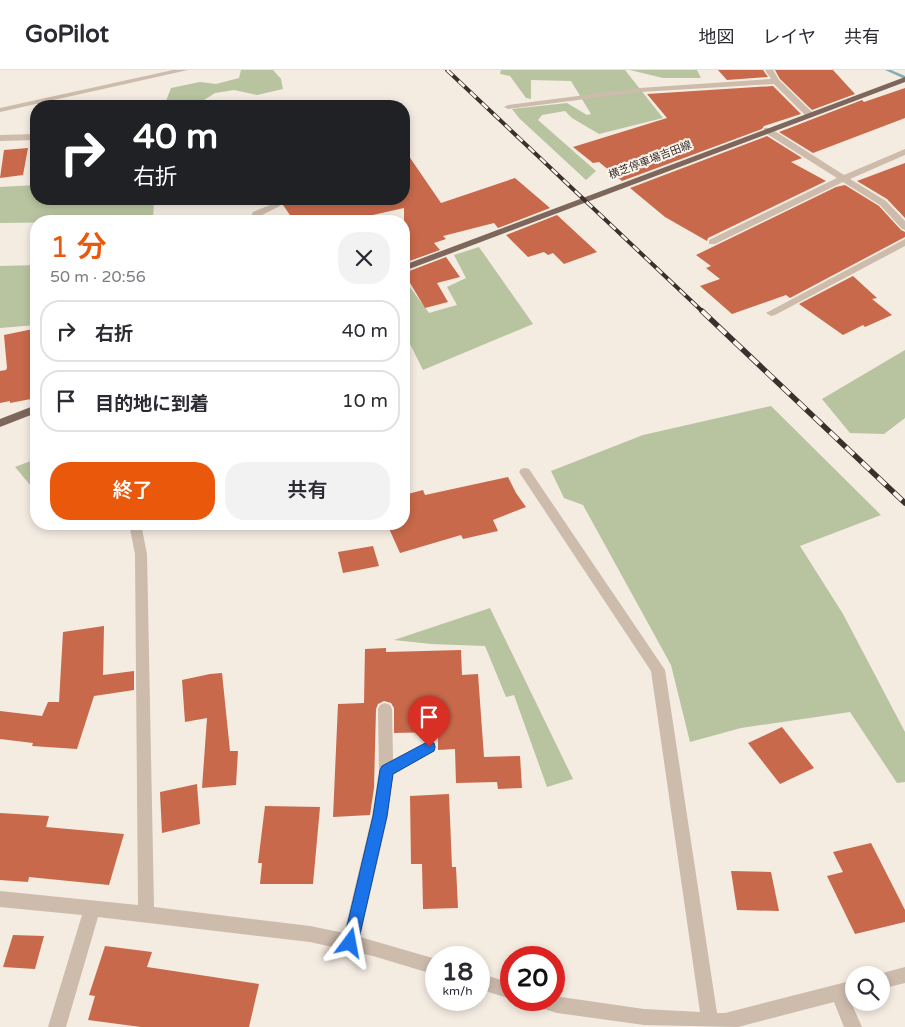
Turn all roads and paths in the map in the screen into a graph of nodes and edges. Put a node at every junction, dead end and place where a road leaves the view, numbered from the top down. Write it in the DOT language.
graph roads {
  1 [pos="184,70"];
  2 [pos="770,70"];
  3 [pos="901,80"];
  4 [pos="776,81"];
  5 [pos="46,100"];
  6 [pos="30,103"];
  7 [pos="508,107"];
  8 [pos="0,110"];
  9 [pos="810,115"];
  10 [pos="767,130"];
  11 [pos="0,138"];
  12 [pos="30,138"];
  13 [pos="905,152"];
  14 [pos="844,178"];
  15 [pos="274,205"];
  16 [pos="256,215"];
  17 [pos="905,227"];
  18 [pos="712,242"];
  19 [pos="905,242"];
  20 [pos="410,266"];
  21 [pos="772,313"];
  22 [pos="30,411"];
  23 [pos="0,423"];
  24 [pos="525,472"];
  25 [pos="136,530"];
  26 [pos="385,709"];
  27 [pos="429,747"];
  28 [pos="386,770"];
  29 [pos="0,899"];
  30 [pos="92,909"];
  31 [pos="146,914"];
  32 [pos="350,943"];
  33 [pos="425,964"];
  34 [pos="905,975"];
  35 [pos="890,979"];
  36 [pos="845,990"];
  37 [pos="565,1006"];
  38 [pos="850,1011"];
  39 [pos="720,1023"];
  40 [pos="56,1027"];
  41 [pos="853,1027"];
  1 -- 5 [label="street"];
  2 -- 4 [label="street"];
  3 -- 9 [label="main road, 横芝停車場吉田線"];
  4 -- 7 [label="street"];
  4 -- 9 [label="street"];
  6 -- 8 [label="street"];
  9 -- 10 [label="main road, 横芝停車場吉田線"];
  10 -- 14 [label="street"];
  10 -- 20 [label="main road, 横芝停車場吉田線"];
  11 -- 12 [label="street"];
  13 -- 14 [label="street"];
  14 -- 17 [label="street"];
  14 -- 18 [label="street"];
  15 -- 16 [label="street"];
  19 -- 21 [label="street"];
  22 -- 23 [label="main road"];
  24 -- 39 [label="street"];
  25 -- 31 [label="street"];
  26 -- 28 [label="street"];
  27 -- 28 [label="street"];
  28 -- 32 [label="street"];
  29 -- 30 [label="street"];
  30 -- 31 [label="street"];
  30 -- 40 [label="street"];
  31 -- 32 [label="street"];
  32 -- 33 [label="street"];
  34 -- 35 [label="street"];
  36 -- 39 [label="street"];
  37 -- 39 [label="street"];
  38 -- 41 [label="street"];
}
